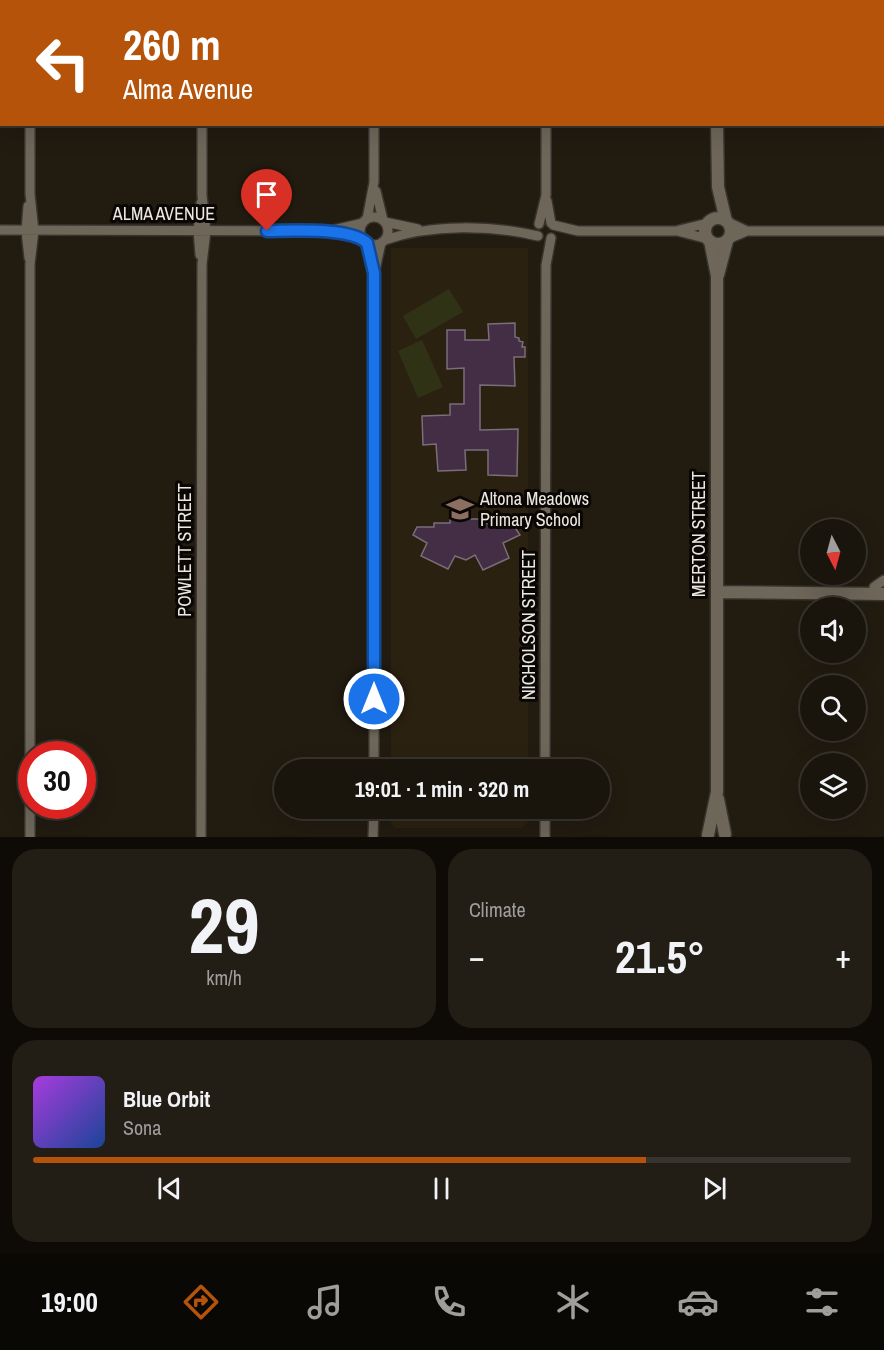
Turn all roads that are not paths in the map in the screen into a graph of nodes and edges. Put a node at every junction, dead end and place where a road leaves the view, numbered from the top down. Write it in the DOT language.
graph roads {
  1 [pos="30,126"];
  2 [pos="202,126"];
  3 [pos="374,126"];
  4 [pos="546,126"];
  5 [pos="717,126"];
  6 [pos="374,183"];
  7 [pos="718,187"];
  8 [pos="546,195"];
  9 [pos="365,221"];
  10 [pos="384,221"];
  11 [pos="710,222"];
  12 [pos="727,222"];
  13 [pos="552,224"];
  14 [pos="538,225"];
  15 [pos="0,231"];
  16 [pos="30,231"];
  17 [pos="202,231"];
  18 [pos="328,231"];
  19 [pos="424,231"];
  20 [pos="513,231"];
  21 [pos="578,231"];
  22 [pos="677,231"];
  23 [pos="747,231"];
  24 [pos="884,231"];
  25 [pos="539,237"];
  26 [pos="552,238"];
  27 [pos="709,240"];
  28 [pos="728,240"];
  29 [pos="365,241"];
  30 [pos="383,242"];
  31 [pos="546,265"];
  32 [pos="374,273"];
  33 [pos="717,276"];
  34 [pos="882,587"];
  35 [pos="717,592"];
  36 [pos="374,759"];
  37 [pos="545,759"];
  38 [pos="717,792"];
  39 [pos="374,819"];
  40 [pos="545,819"];
  41 [pos="706,836"];
  42 [pos="728,836"];
  43 [pos="30,837"];
  44 [pos="201,837"];
  45 [pos="374,837"];
  46 [pos="545,837"];
  1 -- 16 [label="street"];
  2 -- 17 [label="street, POWLETT STREET"];
  3 -- 6 [label="street"];
  4 -- 8 [label="street"];
  5 -- 7 [label="street"];
  6 -- 9 [label="street"];
  6 -- 10 [label="street"];
  7 -- 11 [label="street"];
  7 -- 12 [label="street"];
  8 -- 13 [label="street"];
  8 -- 14 [label="street"];
  9 -- 10 [label="street"];
  9 -- 18 [label="street, ALMA AVENUE"];
  9 -- 29 [label="street"];
  10 -- 19 [label="street"];
  10 -- 30 [label="street"];
  11 -- 12 [label="street"];
  11 -- 22 [label="street"];
  11 -- 27 [label="street"];
  12 -- 23 [label="street"];
  12 -- 28 [label="street"];
  13 -- 14 [label="street"];
  13 -- 21 [label="street"];
  13 -- 26 [label="street"];
  14 -- 20 [label="street"];
  14 -- 25 [label="street"];
  15 -- 16 [label="street, ALMA AVENUE"];
  16 -- 17 [label="street, ALMA AVENUE"];
  16 -- 43 [label="street"];
  17 -- 18 [label="street, ALMA AVENUE"];
  17 -- 44 [label="street, POWLETT STREET"];
  18 -- 29 [label="street, ALMA AVENUE"];
  19 -- 20 [label="street"];
  19 -- 30 [label="street"];
  20 -- 25 [label="street"];
  21 -- 22 [label="street"];
  21 -- 26 [label="street"];
  22 -- 27 [label="street"];
  23 -- 24 [label="street"];
  23 -- 28 [label="street"];
  25 -- 26 [label="street"];
  25 -- 31 [label="street, NICHOLSON STREET"];
  26 -- 31 [label="street, NICHOLSON STREET"];
  27 -- 28 [label="street"];
  27 -- 33 [label="street, MERTON STREET"];
  28 -- 33 [label="street, MERTON STREET"];
  29 -- 30 [label="street"];
  29 -- 32 [label="street"];
  30 -- 32 [label="street"];
  31 -- 37 [label="street, NICHOLSON STREET"];
  32 -- 36 [label="street"];
  33 -- 35 [label="street, MERTON STREET"];
  34 -- 35 [label="street"];
  35 -- 38 [label="street, MERTON STREET"];
  38 -- 41 [label="street, MERTON STREET"];
  38 -- 42 [label="street, MERTON STREET"];
  39 -- 45 [label="street"];
  40 -- 46 [label="street"];
  41 -- 42 [label="street"];
}
